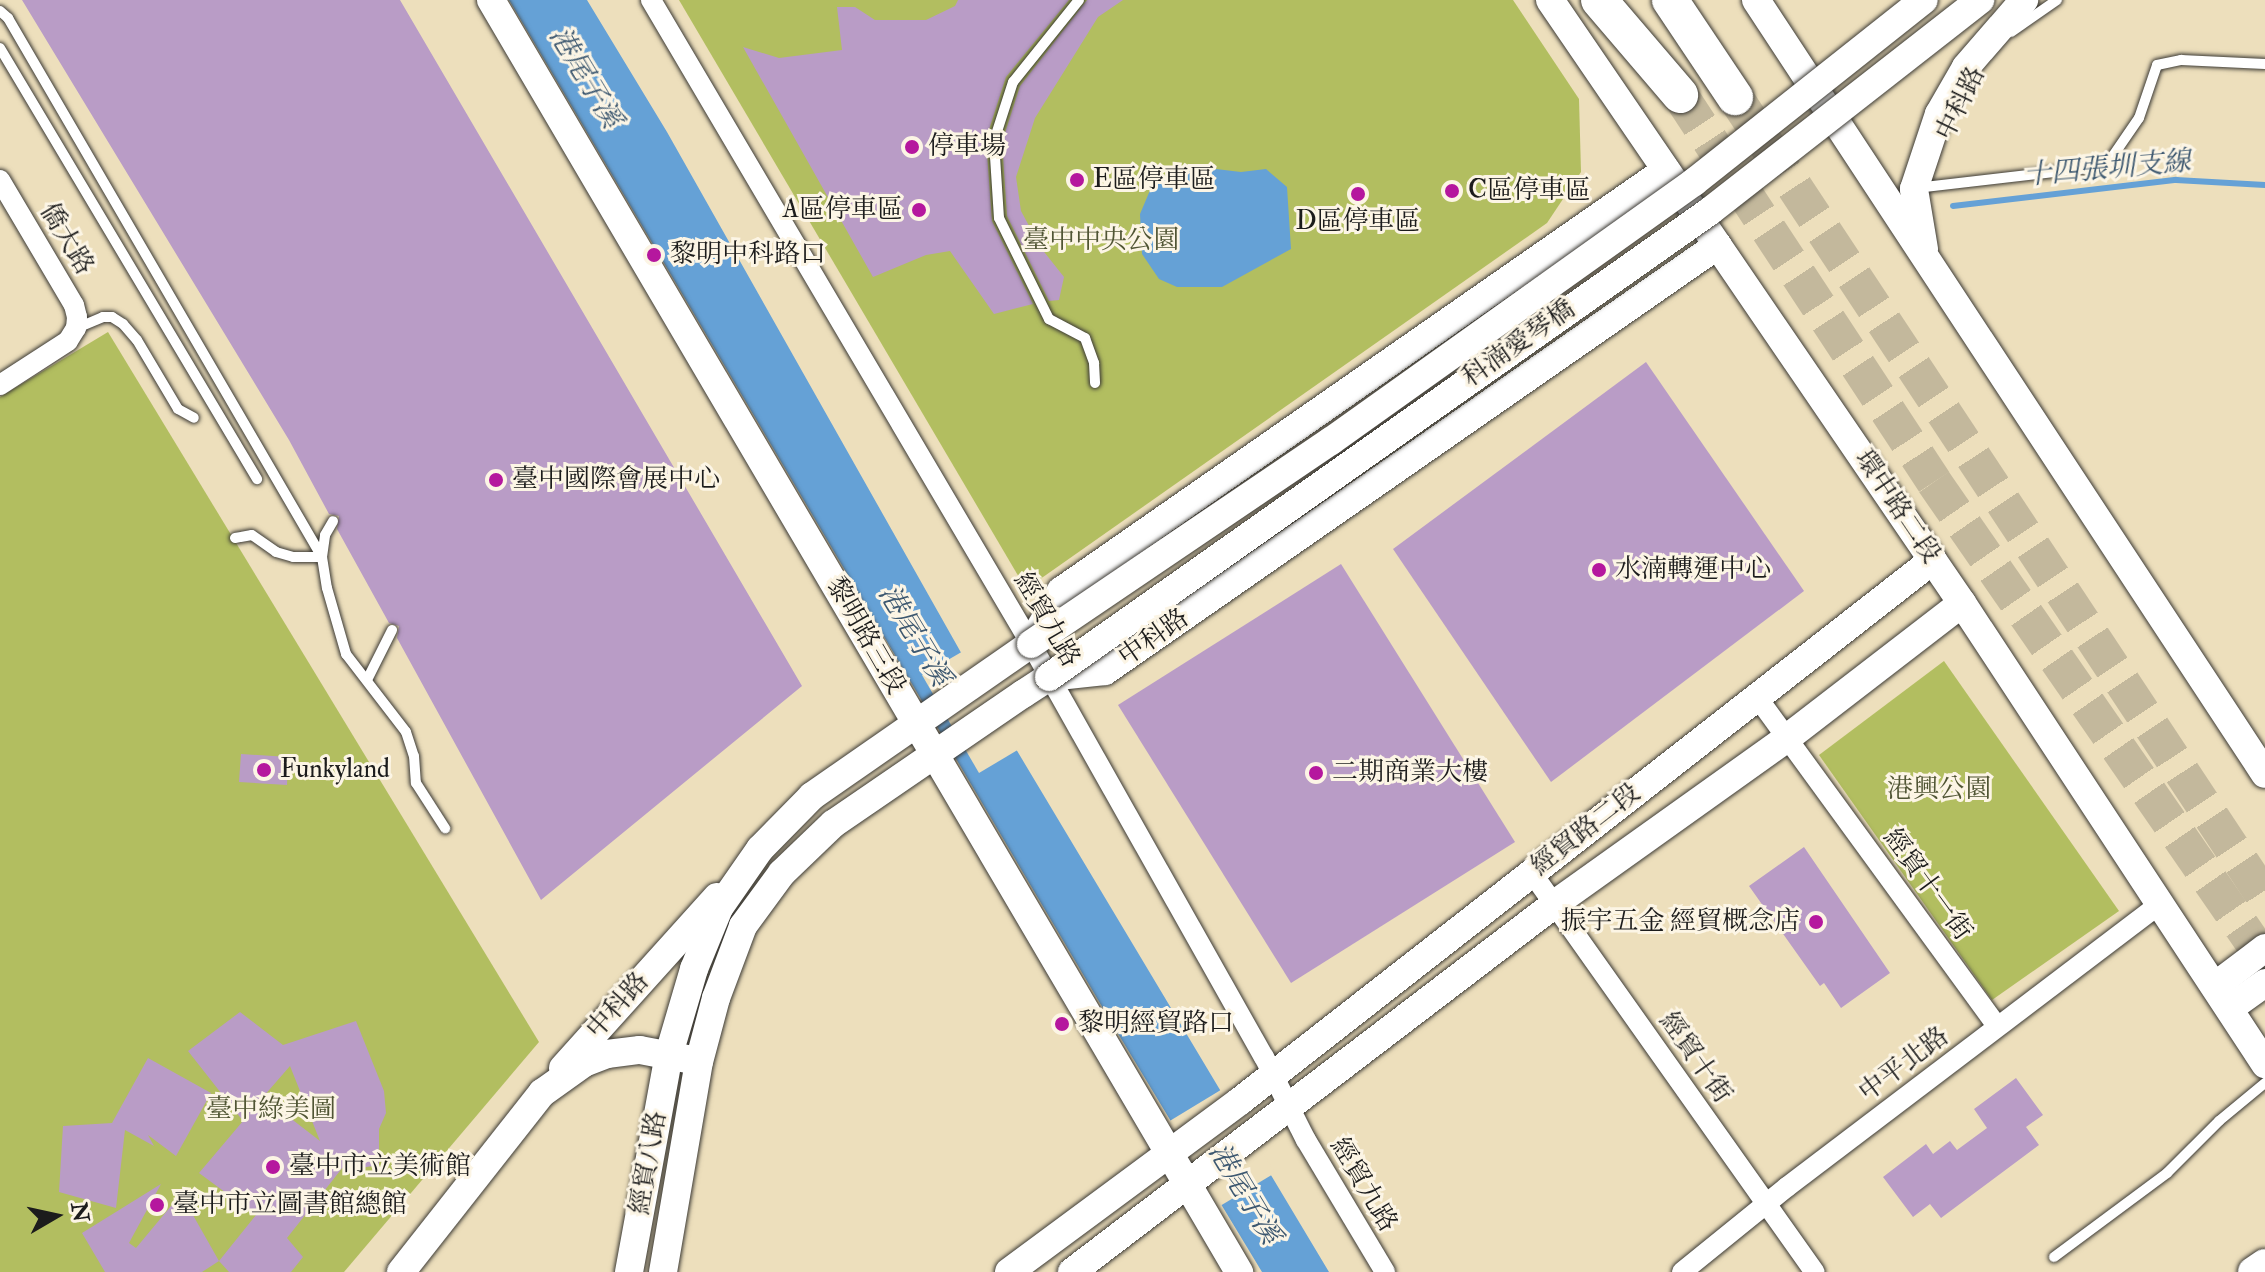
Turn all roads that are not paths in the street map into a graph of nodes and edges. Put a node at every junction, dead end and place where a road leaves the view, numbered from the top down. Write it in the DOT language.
graph roads {
  1 [pos="491,0"];
  2 [pos="651,0"];
  3 [pos="1079,0"];
  4 [pos="1550,0"];
  5 [pos="1599,0"];
  6 [pos="1616,0"];
  7 [pos="1670,0"];
  8 [pos="1686,0"];
  9 [pos="1756,0"];
  10 [pos="1924,0"];
  11 [pos="1980,0"];
  12 [pos="2024,0"];
  13 [pos="2057,0"];
  14 [pos="0,11"];
  15 [pos="0,48"];
  16 [pos="2265,64"];
  17 [pos="1666,170"];
  18 [pos="0,180"];
  19 [pos="1914,189"];
  20 [pos="1718,245"];
  21 [pos="1928,265"];
  22 [pos="76,328"];
  23 [pos="1095,383"];
  24 [pos="0,385"];
  25 [pos="194,418"];
  26 [pos="257,479"];
  27 [pos="333,521"];
  28 [pos="235,538"];
  29 [pos="322,557"];
  30 [pos="1933,560"];
  31 [pos="1962,603"];
  32 [pos="392,630"];
  33 [pos="1022,650"];
  34 [pos="367,680"];
  35 [pos="1039,683"];
  36 [pos="1757,697"];
  37 [pos="915,722"];
  38 [pos="1787,738"];
  39 [pos="934,754"];
  40 [pos="2265,774"];
  41 [pos="445,828"];
  42 [pos="760,849"];
  43 [pos="1532,873"];
  44 [pos="1556,903"];
  45 [pos="2161,903"];
  46 [pos="2265,948"];
  47 [pos="2265,983"];
  48 [pos="2228,1004"];
  49 [pos="1997,1026"];
  50 [pos="2265,1043"];
  51 [pos="669,1054"];
  52 [pos="699,1062"];
  53 [pos="2265,1064"];
  54 [pos="1274,1074"];
  55 [pos="2265,1083"];
  56 [pos="542,1093"];
  57 [pos="1290,1106"];
  58 [pos="1174,1150"];
  59 [pos="1195,1180"];
  60 [pos="1765,1204"];
  61 [pos="2054,1257"];
  62 [pos="2265,1264"];
  63 [pos="401,1272"];
  64 [pos="629,1272"];
  65 [pos="663,1272"];
  66 [pos="1009,1272"];
  67 [pos="1072,1272"];
  68 [pos="1239,1272"];
  69 [pos="1385,1272"];
  70 [pos="1682,1272"];
  71 [pos="1814,1272"];
  72 [pos="2253,1272"];
  1 -- 37 [label="street, 黎明路三段"];
  2 -- 33 [label="street, 經貿九路"];
  3 -- 23 [label="lane"];
  4 -- 17 [label="street, 環中路二段"];
  5 -- 6 [label="highway"];
  7 -- 8 [label="highway"];
  9 -- 21 [label="street"];
  10 -- 33 [label="street, 科湳愛琴橋, bridge"];
  11 -- 35 [label="street, 科湳愛琴橋, bridge"];
  12 -- 19 [label="street, 中科路"];
  13 -- 19 [label="lane, 中科路"];
  14 -- 29 [label="lane"];
  15 -- 26 [label="lane"];
  16 -- 19 [label="lane"];
  17 -- 20 [label="street, 環中路二段"];
  17 -- 33 [label="street, 中科路"];
  18 -- 22 [label="street, 僑大路"];
  19 -- 21 [label="street, 中科路"];
  20 -- 30 [label="street, 環中路二段"];
  20 -- 35 [label="street, 中科路"];
  21 -- 40 [label="street"];
  22 -- 24 [label="street"];
  22 -- 25 [label="lane"];
  27 -- 29 [label="lane"];
  28 -- 29 [label="lane"];
  29 -- 34 [label="lane"];
  30 -- 31 [label="street, 環中路二段"];
  30 -- 36 [label="street, 經貿路二段"];
  31 -- 38 [label="street, 經貿路二段"];
  31 -- 45 [label="street, 環中路二段"];
  32 -- 34 [label="lane"];
  33 -- 35 [label="street, 經貿九路"];
  33 -- 37 [label="street, 中科路"];
  34 -- 41 [label="lane"];
  35 -- 39 [label="street, 中科路"];
  35 -- 54 [label="street, 經貿九路"];
  36 -- 38 [label="street, 經貿十一街"];
  36 -- 43 [label="street, 經貿路二段"];
  37 -- 39 [label="street, 黎明路三段"];
  37 -- 42 [label="street, 中科路"];
  38 -- 44 [label="street, 經貿路二段"];
  38 -- 49 [label="street, 經貿十一街"];
  39 -- 52 [label="street, 中科路"];
  39 -- 58 [label="street, 黎明路三段"];
  42 -- 51 [label="street, 中科路"];
  42 -- 56 [label="street, 中科路"];
  43 -- 44 [label="street, 經貿十街"];
  43 -- 54 [label="street, 經貿路二段"];
  44 -- 57 [label="street, 經貿路二段"];
  44 -- 60 [label="street, 經貿十街"];
  45 -- 48 [label="street, 環中路二段"];
  45 -- 49 [label="street, 中平北路"];
  46 -- 48 [label="street"];
  47 -- 48 [label="street"];
  48 -- 50 [label="street, 環中路二段"];
  48 -- 53 [label="street, 環中路二段"];
  49 -- 60 [label="street, 中平北路"];
  51 -- 52 [label="street, 中科路"];
  51 -- 56 [label="street, 中科路"];
  51 -- 64 [label="street, 經貿八路"];
  52 -- 65 [label="street, 經貿八路"];
  54 -- 57 [label="street, 經貿九路"];
  54 -- 58 [label="street, 經貿路二段"];
  55 -- 61 [label="lane"];
  56 -- 63 [label="street, 中科路"];
  57 -- 59 [label="street, 經貿路二段"];
  57 -- 69 [label="street, 經貿九路"];
  58 -- 59 [label="street, 黎明路三段"];
  58 -- 66 [label="street"];
  59 -- 67 [label="street"];
  59 -- 68 [label="street, 黎明路三段"];
  60 -- 70 [label="street, 中平北路"];
  60 -- 71 [label="street, 經貿十街"];
  62 -- 72 [label="main road"];
}
